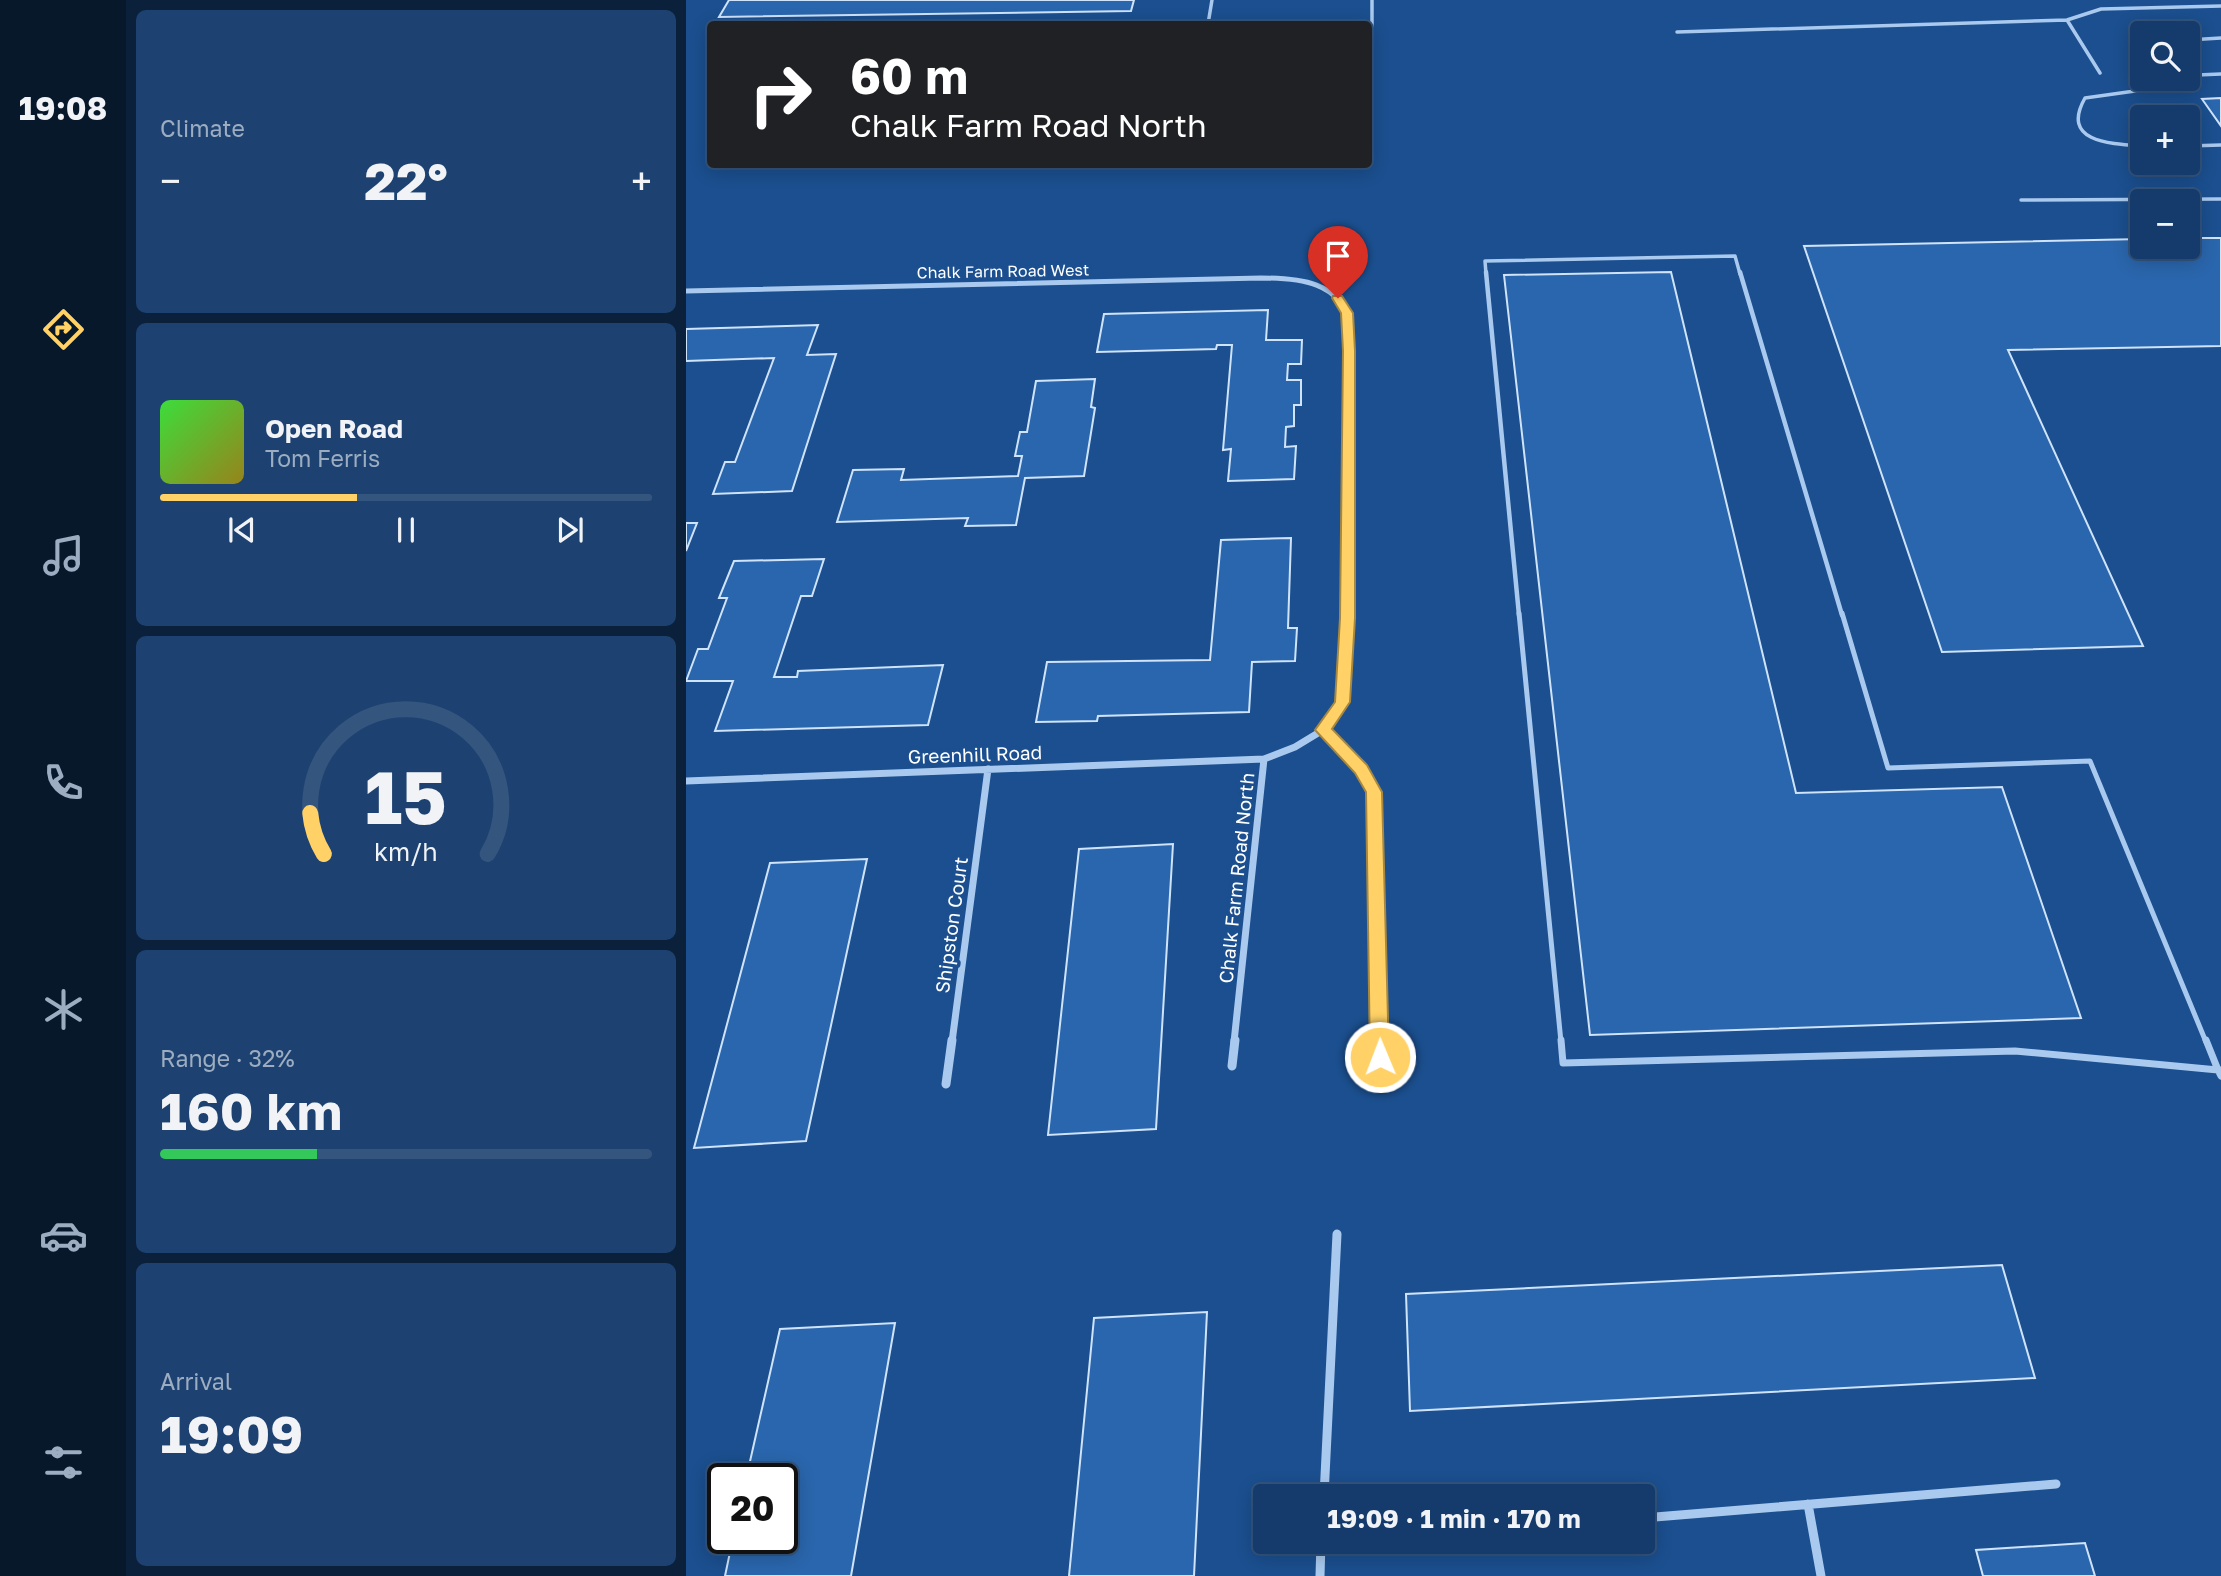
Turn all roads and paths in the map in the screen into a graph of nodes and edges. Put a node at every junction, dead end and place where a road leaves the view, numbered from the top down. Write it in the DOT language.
graph roads {
  1 [pos="1212,0"];
  2 [pos="1372,0"];
  3 [pos="2221,6"];
  4 [pos="2067,20"];
  5 [pos="1208,21"];
  6 [pos="1372,21"];
  7 [pos="1372,21"];
  8 [pos="1677,32"];
  9 [pos="2221,38"];
  10 [pos="2200,39"];
  11 [pos="2100,73"];
  12 [pos="2221,74"];
  13 [pos="2200,75"];
  14 [pos="1372,78"];
  15 [pos="2135,91"];
  16 [pos="2130,145"];
  17 [pos="2221,145"];
  18 [pos="2200,146"];
  19 [pos="2221,198"];
  20 [pos="2021,200"];
  21 [pos="1319,286"];
  22 [pos="686,291"];
  23 [pos="1323,730"];
  24 [pos="1264,759"];
  25 [pos="988,769"];
  26 [pos="686,781"];
  27 [pos="1380,1057"];
  28 [pos="1231,1066"];
  29 [pos="2220,1072"];
  30 [pos="946,1084"];
  31 [pos="1337,1234"];
  32 [pos="1325,1484"];
  33 [pos="2056,1484"];
  34 [pos="1808,1504"];
  35 [pos="1655,1517"];
  36 [pos="1321,1554"];
  37 [pos="1320,1576"];
  38 [pos="1821,1576"];
  1 -- 5 [label="lane"];
  2 -- 6 [label="lane"];
  3 -- 4 [label="lane"];
  4 -- 8 [label="lane"];
  4 -- 11 [label="lane"];
  7 -- 14 [label="lane"];
  9 -- 10 [label="lane"];
  12 -- 13 [label="lane"];
  15 -- 16 [label="lane"];
  17 -- 18 [label="lane"];
  19 -- 20 [label="lane"];
  21 -- 22 [label="street, Chalk Farm Road West"];
  21 -- 23 [label="street, Chalk Farm Road North"];
  23 -- 24 [label="street, Chalk Farm Road North"];
  23 -- 27 [label="lane"];
  24 -- 25 [label="street, Greenhill Road"];
  24 -- 28 [label="street, Chalk Farm Road North"];
  25 -- 26 [label="street, Greenhill Road"];
  25 -- 30 [label="street, Shipston Court"];
  29 -- 29 [label="lane"];
  31 -- 32 [label="street"];
  33 -- 34 [label="street"];
  34 -- 35 [label="street"];
  34 -- 38 [label="street"];
  36 -- 37 [label="street"];
}
